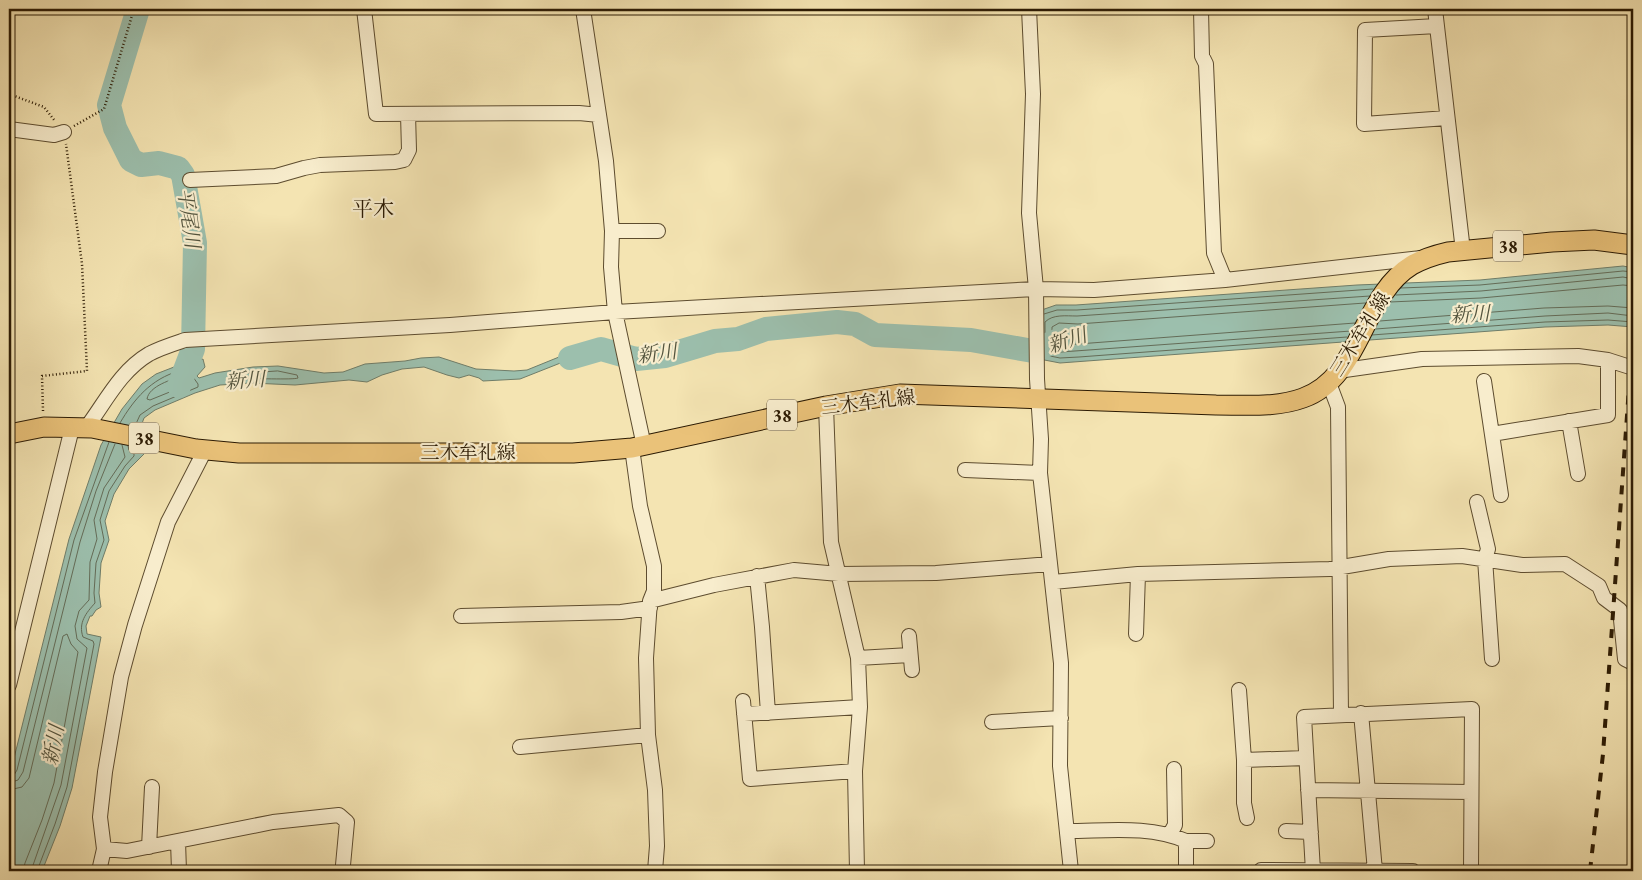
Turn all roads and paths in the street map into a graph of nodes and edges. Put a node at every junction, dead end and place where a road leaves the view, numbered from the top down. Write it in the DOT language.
graph roads {
  1 [pos="134,9"];
  2 [pos="364,9"];
  3 [pos="582,9"];
  4 [pos="1029,9"];
  5 [pos="1201,9"];
  6 [pos="1435,9"];
  7 [pos="1437,26"];
  8 [pos="9,94"];
  9 [pos="408,114"];
  10 [pos="599,115"];
  11 [pos="1448,118"];
  12 [pos="9,129"];
  13 [pos="64,132"];
  14 [pos="190,180"];
  15 [pos="658,231"];
  16 [pos="612,232"];
  17 [pos="1633,245"];
  18 [pos="1463,251"];
  19 [pos="1431,256"];
  20 [pos="1224,280"];
  21 [pos="1036,289"];
  22 [pos="616,317"];
  23 [pos="1608,360"];
  24 [pos="1633,368"];
  25 [pos="1334,377"];
  26 [pos="1484,381"];
  27 [pos="1039,398"];
  28 [pos="826,406"];
  29 [pos="1569,421"];
  30 [pos="44,428"];
  31 [pos="83,428"];
  32 [pos="9,434"];
  33 [pos="1492,434"];
  34 [pos="638,447"];
  35 [pos="200,450"];
  36 [pos="965,470"];
  37 [pos="1040,473"];
  38 [pos="1578,474"];
  39 [pos="1501,495"];
  40 [pos="1477,502"];
  41 [pos="1485,559"];
  42 [pos="1050,564"];
  43 [pos="1340,566"];
  44 [pos="839,574"];
  45 [pos="1138,574"];
  46 [pos="757,576"];
  47 [pos="1053,582"];
  48 [pos="650,605"];
  49 [pos="461,616"];
  50 [pos="1136,634"];
  51 [pos="909,636"];
  52 [pos="910,655"];
  53 [pos="858,658"];
  54 [pos="1492,659"];
  55 [pos="1633,663"];
  56 [pos="912,670"];
  57 [pos="9,685"];
  58 [pos="1239,690"];
  59 [pos="860,707"];
  60 [pos="768,713"];
  61 [pos="1361,713"];
  62 [pos="1340,714"];
  63 [pos="1061,718"];
  64 [pos="992,722"];
  65 [pos="648,735"];
  66 [pos="520,747"];
  67 [pos="1306,758"];
  68 [pos="1244,760"];
  69 [pos="1174,770"];
  70 [pos="855,772"];
  71 [pos="152,787"];
  72 [pos="1308,790"];
  73 [pos="1368,792"];
  74 [pos="1471,792"];
  75 [pos="1246,818"];
  76 [pos="1068,831"];
  77 [pos="1286,831"];
  78 [pos="1311,832"];
  79 [pos="1170,834"];
  80 [pos="1207,840"];
  81 [pos="178,841"];
  82 [pos="1186,841"];
  83 [pos="149,847"];
  84 [pos="104,849"];
  85 [pos="343,865"];
  86 [pos="1261,867"];
  87 [pos="99,871"];
  88 [pos="179,871"];
  89 [pos="656,871"];
  90 [pos="857,871"];
  91 [pos="1071,871"];
  92 [pos="1186,871"];
  93 [pos="1313,871"];
  94 [pos="1375,871"];
  95 [pos="1413,871"];
  96 [pos="1470,871"];
  1 -- 13 [label="path"];
  2 -- 9 [label="street"];
  3 -- 10 [label="street"];
  4 -- 21 [label="street"];
  5 -- 20 [label="street"];
  6 -- 7 [label="street"];
  7 -- 11 [label="street"];
  7 -- 11 [label="street"];
  8 -- 13 [label="path"];
  9 -- 10 [label="street"];
  9 -- 14 [label="street"];
  10 -- 16 [label="street"];
  11 -- 18 [label="street"];
  12 -- 13 [label="street"];
  13 -- 30 [label="path"];
  15 -- 16 [label="street"];
  16 -- 22 [label="street"];
  17 -- 18 [label="main road, 三木牟礼線 / 38"];
  18 -- 19 [label="main road, 三木牟礼線 / 38"];
  19 -- 20 [label="street"];
  19 -- 25 [label="main road, 三木牟礼線 / 38"];
  20 -- 21 [label="street"];
  21 -- 22 [label="street"];
  21 -- 27 [label="street"];
  22 -- 31 [label="street"];
  22 -- 34 [label="street"];
  23 -- 24 [label="street"];
  23 -- 25 [label="street"];
  23 -- 29 [label="street"];
  25 -- 27 [label="main road, 三木牟礼線 / 38"];
  25 -- 43 [label="street"];
  26 -- 33 [label="street"];
  27 -- 28 [label="main road, 三木牟礼線 / 38"];
  27 -- 37 [label="street"];
  28 -- 34 [label="main road, 三木牟礼線 / 38"];
  28 -- 44 [label="street"];
  29 -- 33 [label="street"];
  29 -- 38 [label="street"];
  30 -- 31 [label="main road, 三木牟礼線 / 38"];
  30 -- 32 [label="main road, 三木牟礼線 / 38"];
  31 -- 35 [label="main road, 三木牟礼線 / 38"];
  31 -- 57 [label="street"];
  33 -- 39 [label="street"];
  34 -- 35 [label="main road, 三木牟礼線 / 38"];
  34 -- 48 [label="street"];
  35 -- 84 [label="street"];
  36 -- 37 [label="street"];
  37 -- 42 [label="street"];
  40 -- 41 [label="street"];
  41 -- 43 [label="street"];
  41 -- 54 [label="street"];
  41 -- 55 [label="street"];
  42 -- 44 [label="street"];
  42 -- 47 [label="street"];
  43 -- 45 [label="street"];
  43 -- 62 [label="street"];
  44 -- 46 [label="street"];
  44 -- 53 [label="street"];
  45 -- 47 [label="street"];
  45 -- 50 [label="street"];
  46 -- 48 [label="street"];
  46 -- 60 [label="street"];
  47 -- 63 [label="street"];
  48 -- 49 [label="street"];
  48 -- 65 [label="street"];
  51 -- 52 [label="street"];
  52 -- 53 [label="street"];
  52 -- 56 [label="street"];
  53 -- 59 [label="street"];
  58 -- 68 [label="street"];
  59 -- 60 [label="street"];
  59 -- 70 [label="street"];
  60 -- 70 [label="street"];
  61 -- 62 [label="street"];
  61 -- 73 [label="street"];
  61 -- 74 [label="street"];
  62 -- 67 [label="street"];
  63 -- 64 [label="street"];
  63 -- 76 [label="street"];
  65 -- 66 [label="street"];
  65 -- 89 [label="street"];
  67 -- 68 [label="street"];
  67 -- 72 [label="street"];
  68 -- 75 [label="street"];
  69 -- 79 [label="street"];
  70 -- 90 [label="street"];
  71 -- 83 [label="street"];
  72 -- 73 [label="street"];
  72 -- 78 [label="street"];
  73 -- 74 [label="street"];
  73 -- 94 [label="street"];
  74 -- 96 [label="street"];
  76 -- 79 [label="street"];
  76 -- 91 [label="street"];
  77 -- 78 [label="street"];
  78 -- 93 [label="street"];
  79 -- 82 [label="street"];
  80 -- 82 [label="street"];
  81 -- 83 [label="street"];
  81 -- 85 [label="street"];
  81 -- 88 [label="street"];
  82 -- 92 [label="street"];
  83 -- 84 [label="street"];
  84 -- 87 [label="street"];
  86 -- 93 [label="street"];
  93 -- 94 [label="street"];
  94 -- 95 [label="street"];
}
